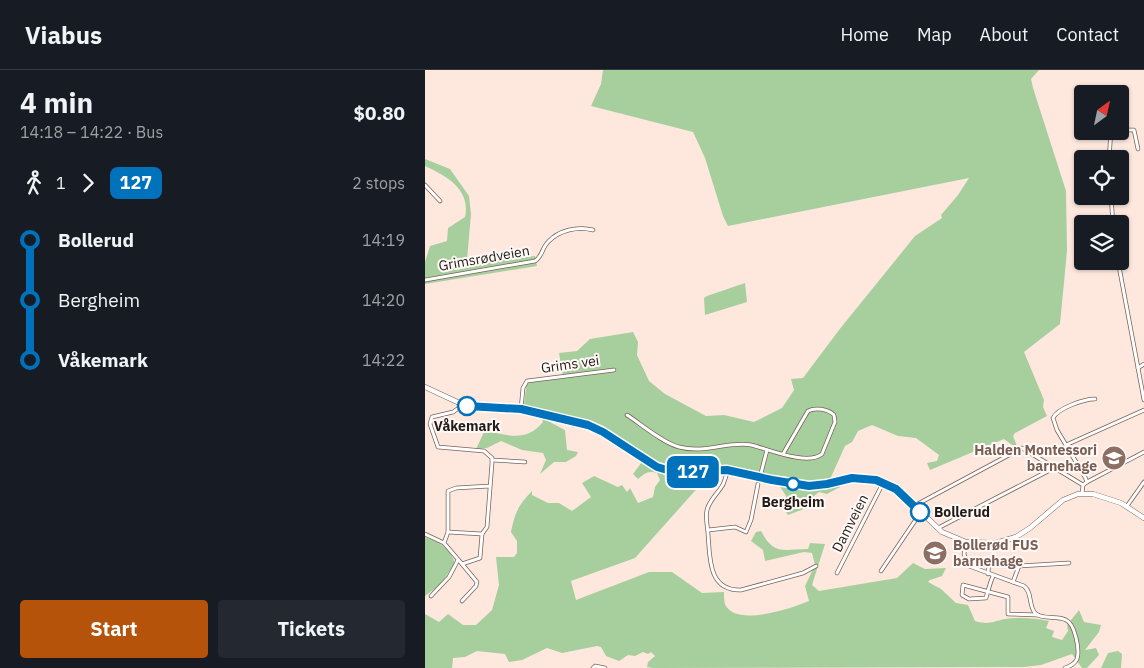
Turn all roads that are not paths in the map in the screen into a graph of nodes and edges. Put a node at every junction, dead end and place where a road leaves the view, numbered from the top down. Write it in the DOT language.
graph roads {
  1 [pos="1129,130"];
  2 [pos="1138,149"];
  3 [pos="425,185"];
  4 [pos="440,201"];
  5 [pos="593,230"];
  6 [pos="1120,270"];
  7 [pos="425,280"];
  8 [pos="1144,364"];
  9 [pos="1138,368"];
  10 [pos="614,370"];
  11 [pos="425,387"];
  12 [pos="1095,399"];
  13 [pos="1144,400"];
  14 [pos="463,405"];
  15 [pos="521,409"];
  16 [pos="1144,410"];
  17 [pos="627,415"];
  18 [pos="1065,445"];
  19 [pos="767,450"];
  20 [pos="1144,452"];
  21 [pos="783,454"];
  22 [pos="492,460"];
  23 [pos="525,462"];
  24 [pos="1056,468"];
  25 [pos="727,470"];
  26 [pos="760,478"];
  27 [pos="1087,482"];
  28 [pos="1144,482"];
  29 [pos="883,483"];
  30 [pos="758,484"];
  31 [pos="1083,485"];
  32 [pos="490,486"];
  33 [pos="1082,493"];
  34 [pos="915,506"];
  35 [pos="1127,506"];
  36 [pos="921,512"];
  37 [pos="1144,517"];
  38 [pos="937,528"];
  39 [pos="708,530"];
  40 [pos="448,532"];
  41 [pos="425,534"];
  42 [pos="482,534"];
  43 [pos="966,542"];
  44 [pos="444,543"];
  45 [pos="458,560"];
  46 [pos="1069,563"];
  47 [pos="462,564"];
  48 [pos="816,566"];
  49 [pos="1019,566"];
  50 [pos="881,571"];
  51 [pos="837,573"];
  52 [pos="990,575"];
  53 [pos="1013,582"];
  54 [pos="987,593"];
  55 [pos="431,596"];
  56 [pos="462,601"];
  57 [pos="1038,615"];
  58 [pos="593,668"];
  59 [pos="605,668"];
  60 [pos="1065,668"];
  1 -- 2 [label="street"];
  3 -- 4 [label="street"];
  5 -- 7 [label="street, Grimsrødveien"];
  6 -- 9 [label="street"];
  8 -- 9 [label="street"];
  9 -- 13 [label="street"];
  10 -- 15 [label="street, Grims vei"];
  11 -- 14 [label="main road"];
  12 -- 18 [label="street"];
  14 -- 15 [label="main road"];
  14 -- 22 [label="street"];
  15 -- 25 [label="main road"];
  16 -- 18 [label="street"];
  17 -- 19 [label="street"];
  18 -- 27 [label="street"];
  19 -- 21 [label="street"];
  19 -- 26 [label="street"];
  20 -- 27 [label="street"];
  21 -- 21 [label="street"];
  22 -- 23 [label="street"];
  22 -- 32 [label="street"];
  24 -- 31 [label="street"];
  24 -- 34 [label="street"];
  24 -- 38 [label="street"];
  25 -- 26 [label="main road"];
  25 -- 39 [label="street"];
  26 -- 29 [label="main road"];
  27 -- 31 [label="street"];
  28 -- 35 [label="street"];
  29 -- 34 [label="main road"];
  29 -- 51 [label="street, Damveien"];
  30 -- 39 [label="street"];
  31 -- 33 [label="street"];
  32 -- 40 [label="street"];
  32 -- 42 [label="street"];
  33 -- 35 [label="main road"];
  33 -- 43 [label="main road"];
  34 -- 36 [label="main road"];
  35 -- 37 [label="main road"];
  36 -- 38 [label="main road"];
  36 -- 50 [label="street"];
  38 -- 43 [label="main road"];
  39 -- 48 [label="street"];
  40 -- 42 [label="street"];
  40 -- 44 [label="street"];
  41 -- 44 [label="street"];
  42 -- 47 [label="street"];
  43 -- 52 [label="street"];
  44 -- 45 [label="street"];
  45 -- 47 [label="street"];
  45 -- 55 [label="street"];
  46 -- 49 [label="street"];
  47 -- 56 [label="street"];
  49 -- 52 [label="street"];
  49 -- 53 [label="street"];
  52 -- 53 [label="street"];
  52 -- 54 [label="street"];
  53 -- 57 [label="street"];
  54 -- 54 [label="street"];
  54 -- 57 [label="street"];
  57 -- 60 [label="street"];
  58 -- 59 [label="street"];
}
